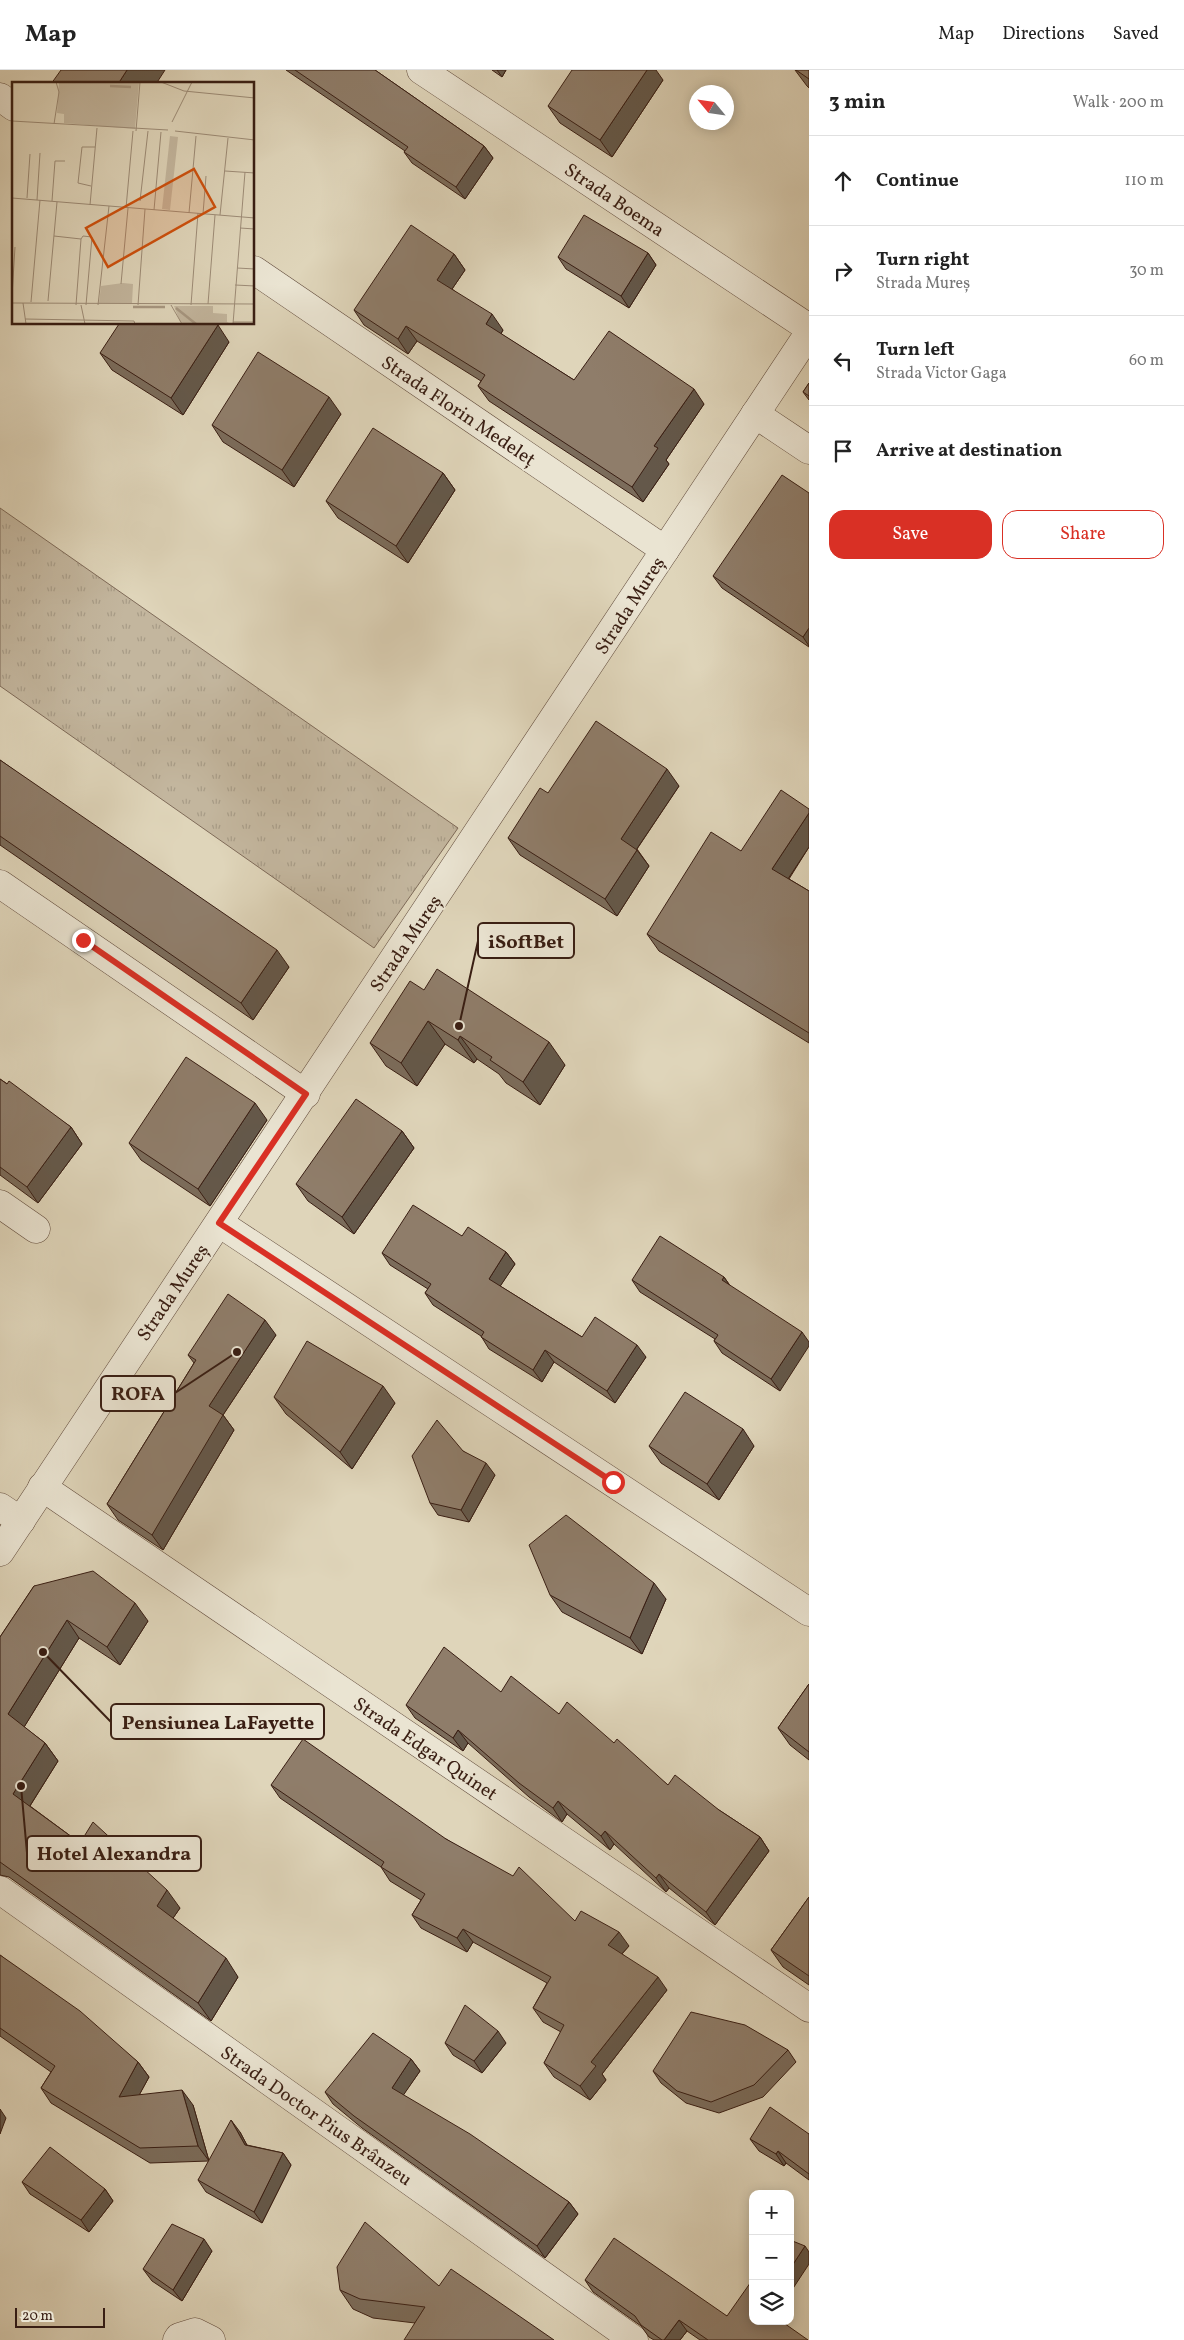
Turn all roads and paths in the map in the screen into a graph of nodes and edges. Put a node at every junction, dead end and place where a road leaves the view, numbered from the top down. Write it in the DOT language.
graph roads {
  1 [pos="421,70"];
  2 [pos="0,97"];
  3 [pos="12,106"];
  4 [pos="255,271"];
  5 [pos="809,328"];
  6 [pos="809,333"];
  7 [pos="755,414"];
  8 [pos="809,450"];
  9 [pos="665,550"];
  10 [pos="0,884"];
  11 [pos="306,1094"];
  12 [pos="0,1204"];
  13 [pos="219,1223"];
  14 [pos="36,1229"];
  15 [pos="42,1487"];
  16 [pos="10,1514"];
  17 [pos="0,1552"];
  18 [pos="809,1612"];
  19 [pos="0,1890"];
  20 [pos="809,2008"];
  21 [pos="177,2340"];
  22 [pos="211,2340"];
  23 [pos="634,2340"];
  1 -- 5 [label="street, Strada Boema"];
  2 -- 3 [label="street"];
  4 -- 9 [label="street, Strada Florin Medeleț"];
  6 -- 7 [label="street, Strada Mureș"];
  7 -- 8 [label="street"];
  7 -- 9 [label="street, Strada Mureș"];
  9 -- 11 [label="street, Strada Mureș"];
  10 -- 11 [label="street"];
  11 -- 13 [label="street, Strada Mureș"];
  12 -- 14 [label="street"];
  13 -- 15 [label="street, Strada Mureș"];
  13 -- 18 [label="street"];
  15 -- 16 [label="street, Strada Mureș"];
  15 -- 20 [label="street, Strada Edgar Quinet"];
  16 -- 17 [label="street, Strada Mureș"];
  19 -- 23 [label="street, Strada Doctor Pius Brânzeu"];
  21 -- 22 [label="street"];
}
